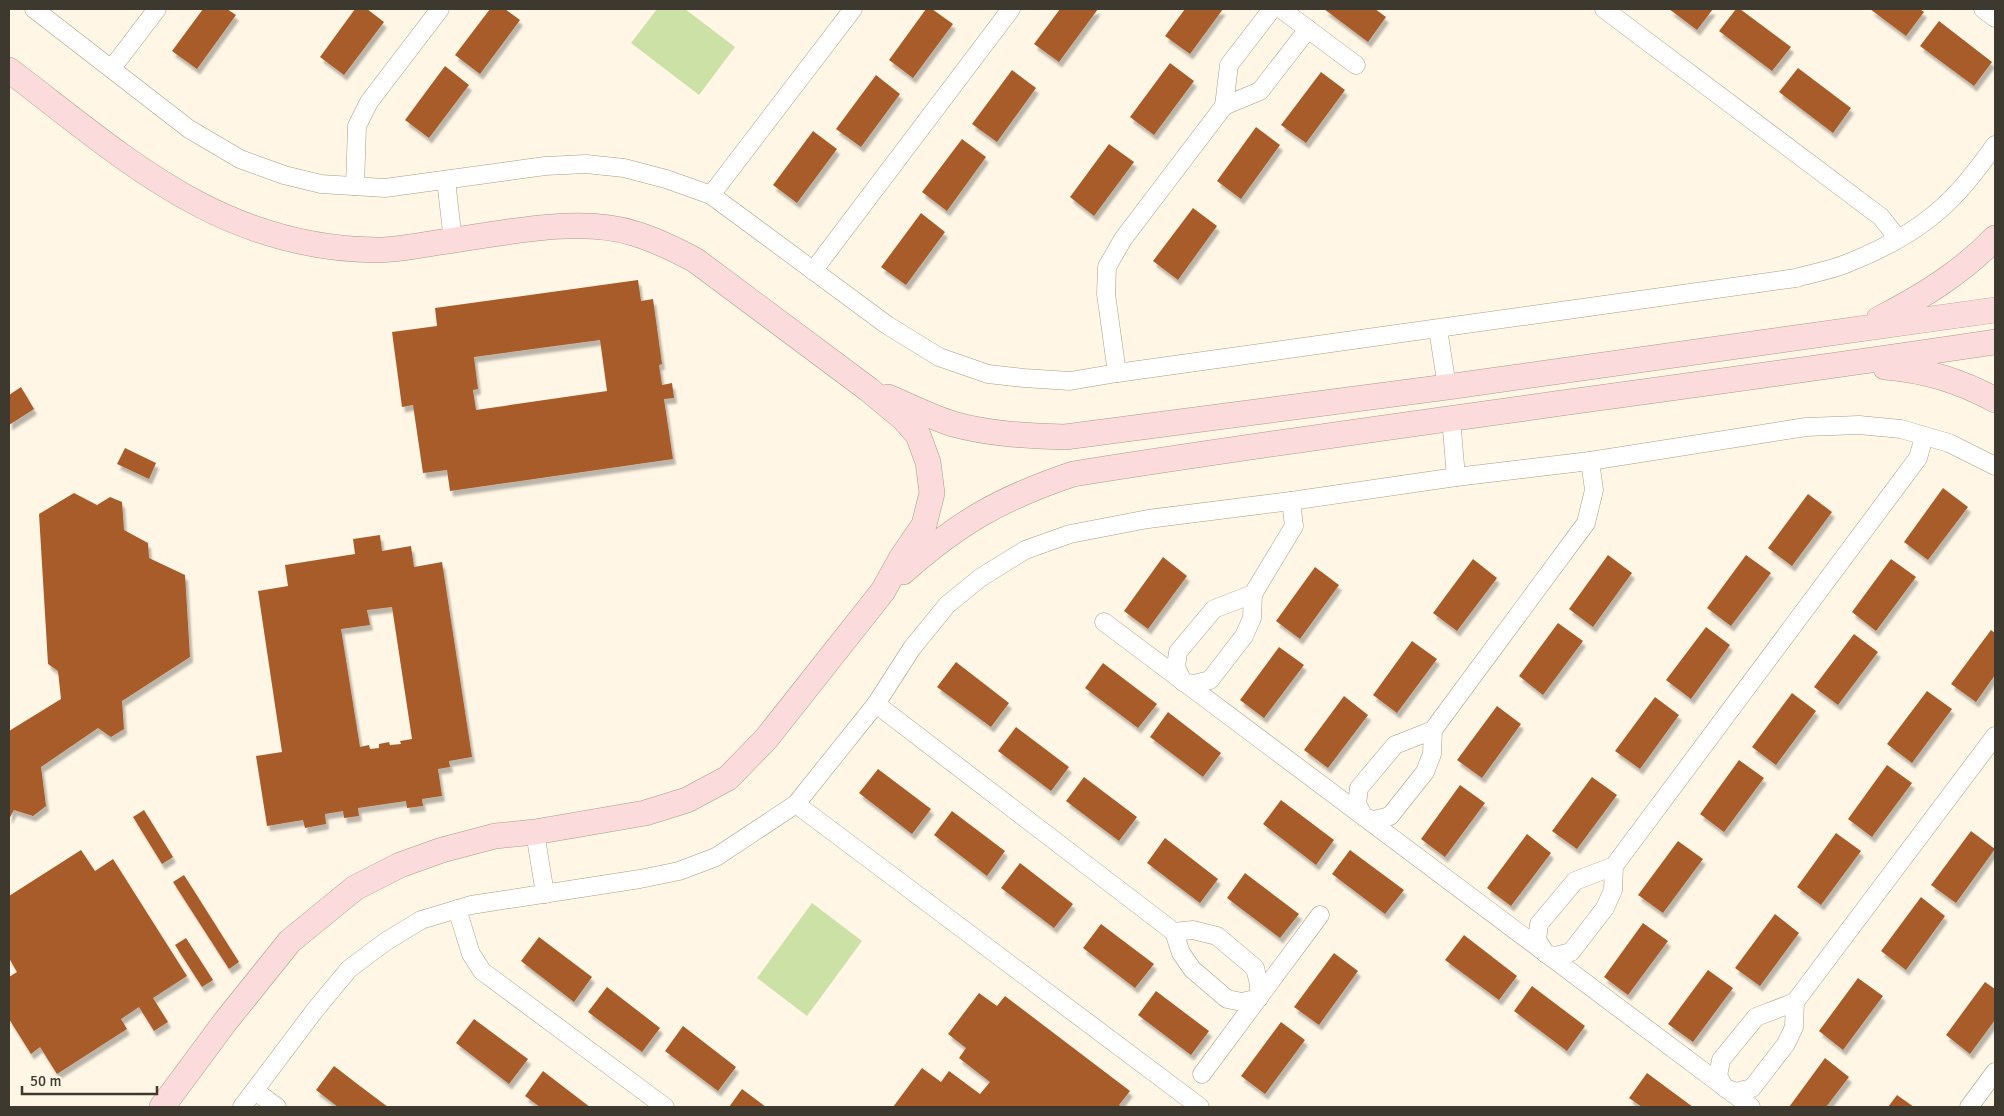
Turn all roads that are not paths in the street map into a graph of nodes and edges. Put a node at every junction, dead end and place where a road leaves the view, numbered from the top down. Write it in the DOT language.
graph roads {
  1 [pos="34,9"];
  2 [pos="157,9"];
  3 [pos="440,9"];
  4 [pos="853,9"];
  5 [pos="1011,9"];
  6 [pos="1272,9"];
  7 [pos="1281,9"];
  8 [pos="1604,9"];
  9 [pos="1983,9"];
  10 [pos="1995,18"];
  11 [pos="1308,29"];
  12 [pos="1356,65"];
  13 [pos="112,68"];
  14 [pos="9,70"];
  15 [pos="1224,106"];
  16 [pos="1995,145"];
  17 [pos="446,180"];
  18 [pos="355,186"];
  19 [pos="711,195"];
  20 [pos="1995,238"];
  21 [pos="1898,239"];
  22 [pos="453,240"];
  23 [pos="813,271"];
  24 [pos="1995,310"];
  25 [pos="1862,328"];
  26 [pos="1438,329"];
  27 [pos="1995,342"];
  28 [pos="1825,368"];
  29 [pos="1117,373"];
  30 [pos="1447,387"];
  31 [pos="868,389"];
  32 [pos="1995,400"];
  33 [pos="1451,418"];
  34 [pos="1924,437"];
  35 [pos="1590,461"];
  36 [pos="1995,466"];
  37 [pos="1456,477"];
  38 [pos="1291,501"];
  39 [pos="882,591"];
  40 [pos="1253,594"];
  41 [pos="1104,622"];
  42 [pos="1183,682"];
  43 [pos="876,704"];
  44 [pos="1434,730"];
  45 [pos="1995,736"];
  46 [pos="796,804"];
  47 [pos="1364,817"];
  48 [pos="535,832"];
  49 [pos="1614,866"];
  50 [pos="545,894"];
  51 [pos="457,909"];
  52 [pos="1320,915"];
  53 [pos="1174,932"];
  54 [pos="1546,954"];
  55 [pos="1259,998"];
  56 [pos="1795,1002"];
  57 [pos="1995,1072"];
  58 [pos="1202,1074"];
  59 [pos="1725,1088"];
  60 [pos="255,1091"];
  61 [pos="162,1107"];
  62 [pos="242,1107"];
  63 [pos="277,1107"];
  64 [pos="665,1107"];
  65 [pos="1200,1107"];
  66 [pos="1751,1107"];
  67 [pos="1969,1107"];
  1 -- 13 [label="street"];
  2 -- 13 [label="street"];
  3 -- 18 [label="street"];
  4 -- 19 [label="street"];
  5 -- 23 [label="street"];
  6 -- 15 [label="street"];
  7 -- 11 [label="street"];
  8 -- 21 [label="street"];
  9 -- 10 [label="street"];
  11 -- 12 [label="street"];
  11 -- 15 [label="street"];
  13 -- 18 [label="street"];
  14 -- 22 [label="main road"];
  15 -- 29 [label="street"];
  16 -- 21 [label="street"];
  17 -- 18 [label="street"];
  17 -- 19 [label="street"];
  17 -- 22 [label="street"];
  19 -- 23 [label="street"];
  20 -- 25 [label="main road"];
  21 -- 26 [label="street"];
  22 -- 31 [label="main road"];
  23 -- 29 [label="street"];
  24 -- 25 [label="main road"];
  25 -- 30 [label="main road"];
  26 -- 29 [label="street"];
  26 -- 30 [label="street"];
  27 -- 28 [label="main road"];
  28 -- 32 [label="main road"];
  28 -- 33 [label="main road"];
  30 -- 31 [label="main road"];
  31 -- 39 [label="main road"];
  33 -- 37 [label="street"];
  33 -- 39 [label="main road"];
  34 -- 35 [label="street"];
  34 -- 36 [label="street"];
  34 -- 49 [label="street"];
  35 -- 37 [label="street"];
  35 -- 44 [label="street"];
  37 -- 38 [label="street"];
  38 -- 40 [label="street"];
  38 -- 43 [label="street"];
  39 -- 48 [label="main road"];
  40 -- 42 [label="street"];
  40 -- 42 [label="street"];
  41 -- 42 [label="street"];
  42 -- 47 [label="street"];
  43 -- 46 [label="street"];
  43 -- 53 [label="street"];
  44 -- 47 [label="street"];
  44 -- 47 [label="street"];
  45 -- 56 [label="street"];
  46 -- 50 [label="street"];
  46 -- 65 [label="street"];
  47 -- 54 [label="street"];
  48 -- 50 [label="street"];
  48 -- 61 [label="main road"];
  49 -- 54 [label="street"];
  49 -- 54 [label="street"];
  50 -- 51 [label="street"];
  51 -- 60 [label="street"];
  51 -- 64 [label="street"];
  52 -- 55 [label="street"];
  53 -- 55 [label="street"];
  53 -- 55 [label="street"];
  54 -- 59 [label="street"];
  55 -- 58 [label="street"];
  56 -- 59 [label="street"];
  56 -- 59 [label="street"];
  57 -- 67 [label="street"];
  59 -- 66 [label="street"];
  60 -- 62 [label="street"];
  60 -- 63 [label="street"];
}
